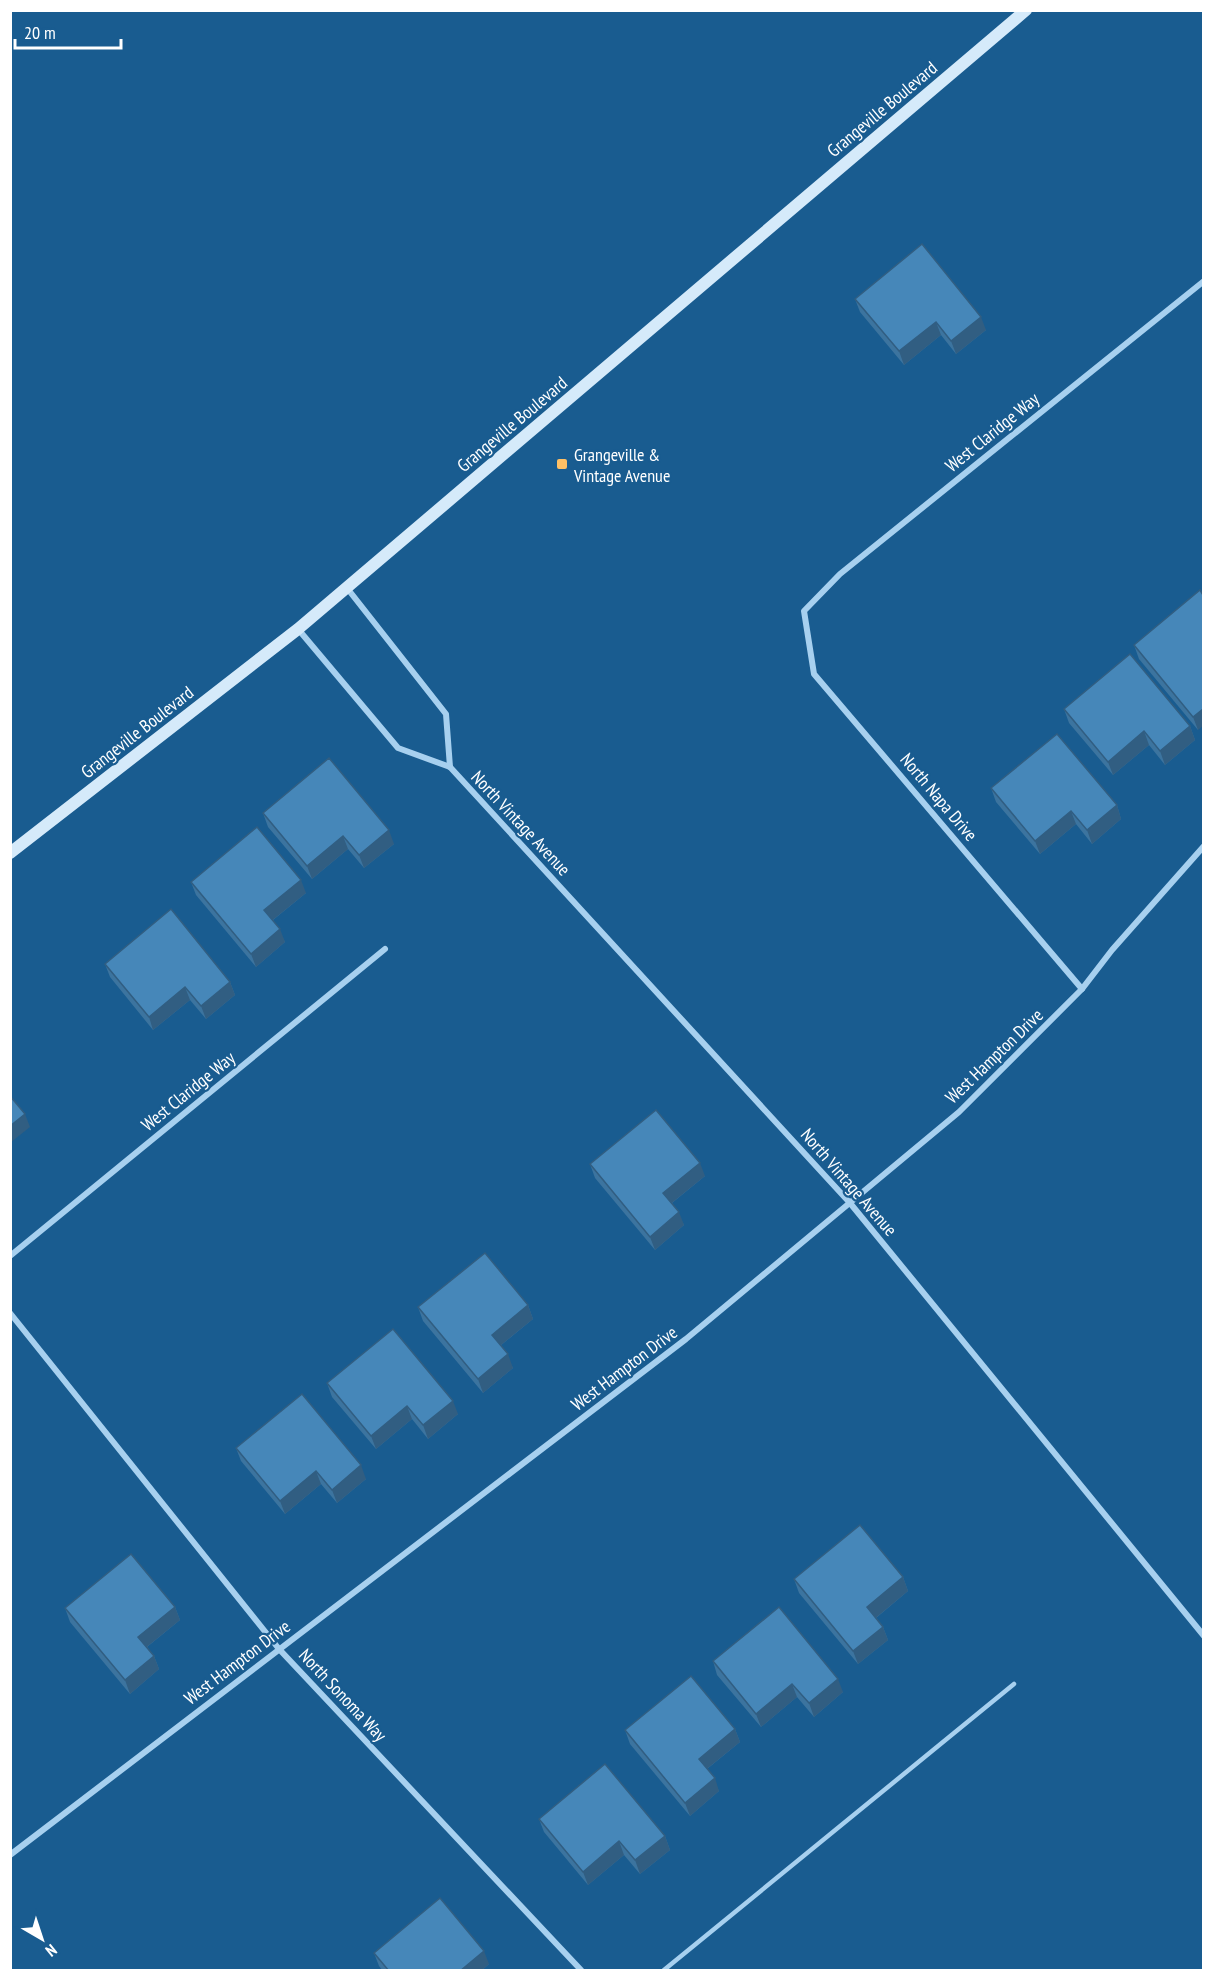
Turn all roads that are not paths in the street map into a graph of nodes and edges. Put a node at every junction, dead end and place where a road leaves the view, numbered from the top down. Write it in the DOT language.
graph roads {
  1 [pos="1026,10"];
  2 [pos="1203,281"];
  3 [pos="347,588"];
  4 [pos="804,611"];
  5 [pos="298,629"];
  6 [pos="450,767"];
  7 [pos="1203,846"];
  8 [pos="10,853"];
  9 [pos="385,949"];
  10 [pos="1082,989"];
  11 [pos="850,1203"];
  12 [pos="10,1256"];
  13 [pos="10,1313"];
  14 [pos="1203,1636"];
  15 [pos="279,1649"];
  16 [pos="1014,1684"];
  17 [pos="10,1855"];
  18 [pos="581,1971"];
  19 [pos="664,1971"];
  1 -- 3 [label="street, Grangeville Boulevard"];
  2 -- 4 [label="street, West Claridge Way"];
  3 -- 5 [label="street, Grangeville Boulevard"];
  3 -- 6 [label="street, North Vintage Avenue"];
  4 -- 10 [label="street, North Napa Drive"];
  5 -- 6 [label="street, North Vintage Avenue"];
  5 -- 8 [label="street, Grangeville Boulevard"];
  6 -- 11 [label="street, North Vintage Avenue"];
  7 -- 10 [label="street, West Hampton Drive"];
  9 -- 12 [label="street, West Claridge Way"];
  10 -- 11 [label="street, West Hampton Drive"];
  11 -- 14 [label="street, North Vintage Avenue"];
  11 -- 15 [label="street, West Hampton Drive"];
  13 -- 15 [label="street, North Sonoma Way"];
  15 -- 17 [label="street, West Hampton Drive"];
  15 -- 18 [label="street, North Sonoma Way"];
  16 -- 19 [label="lane"];
}
